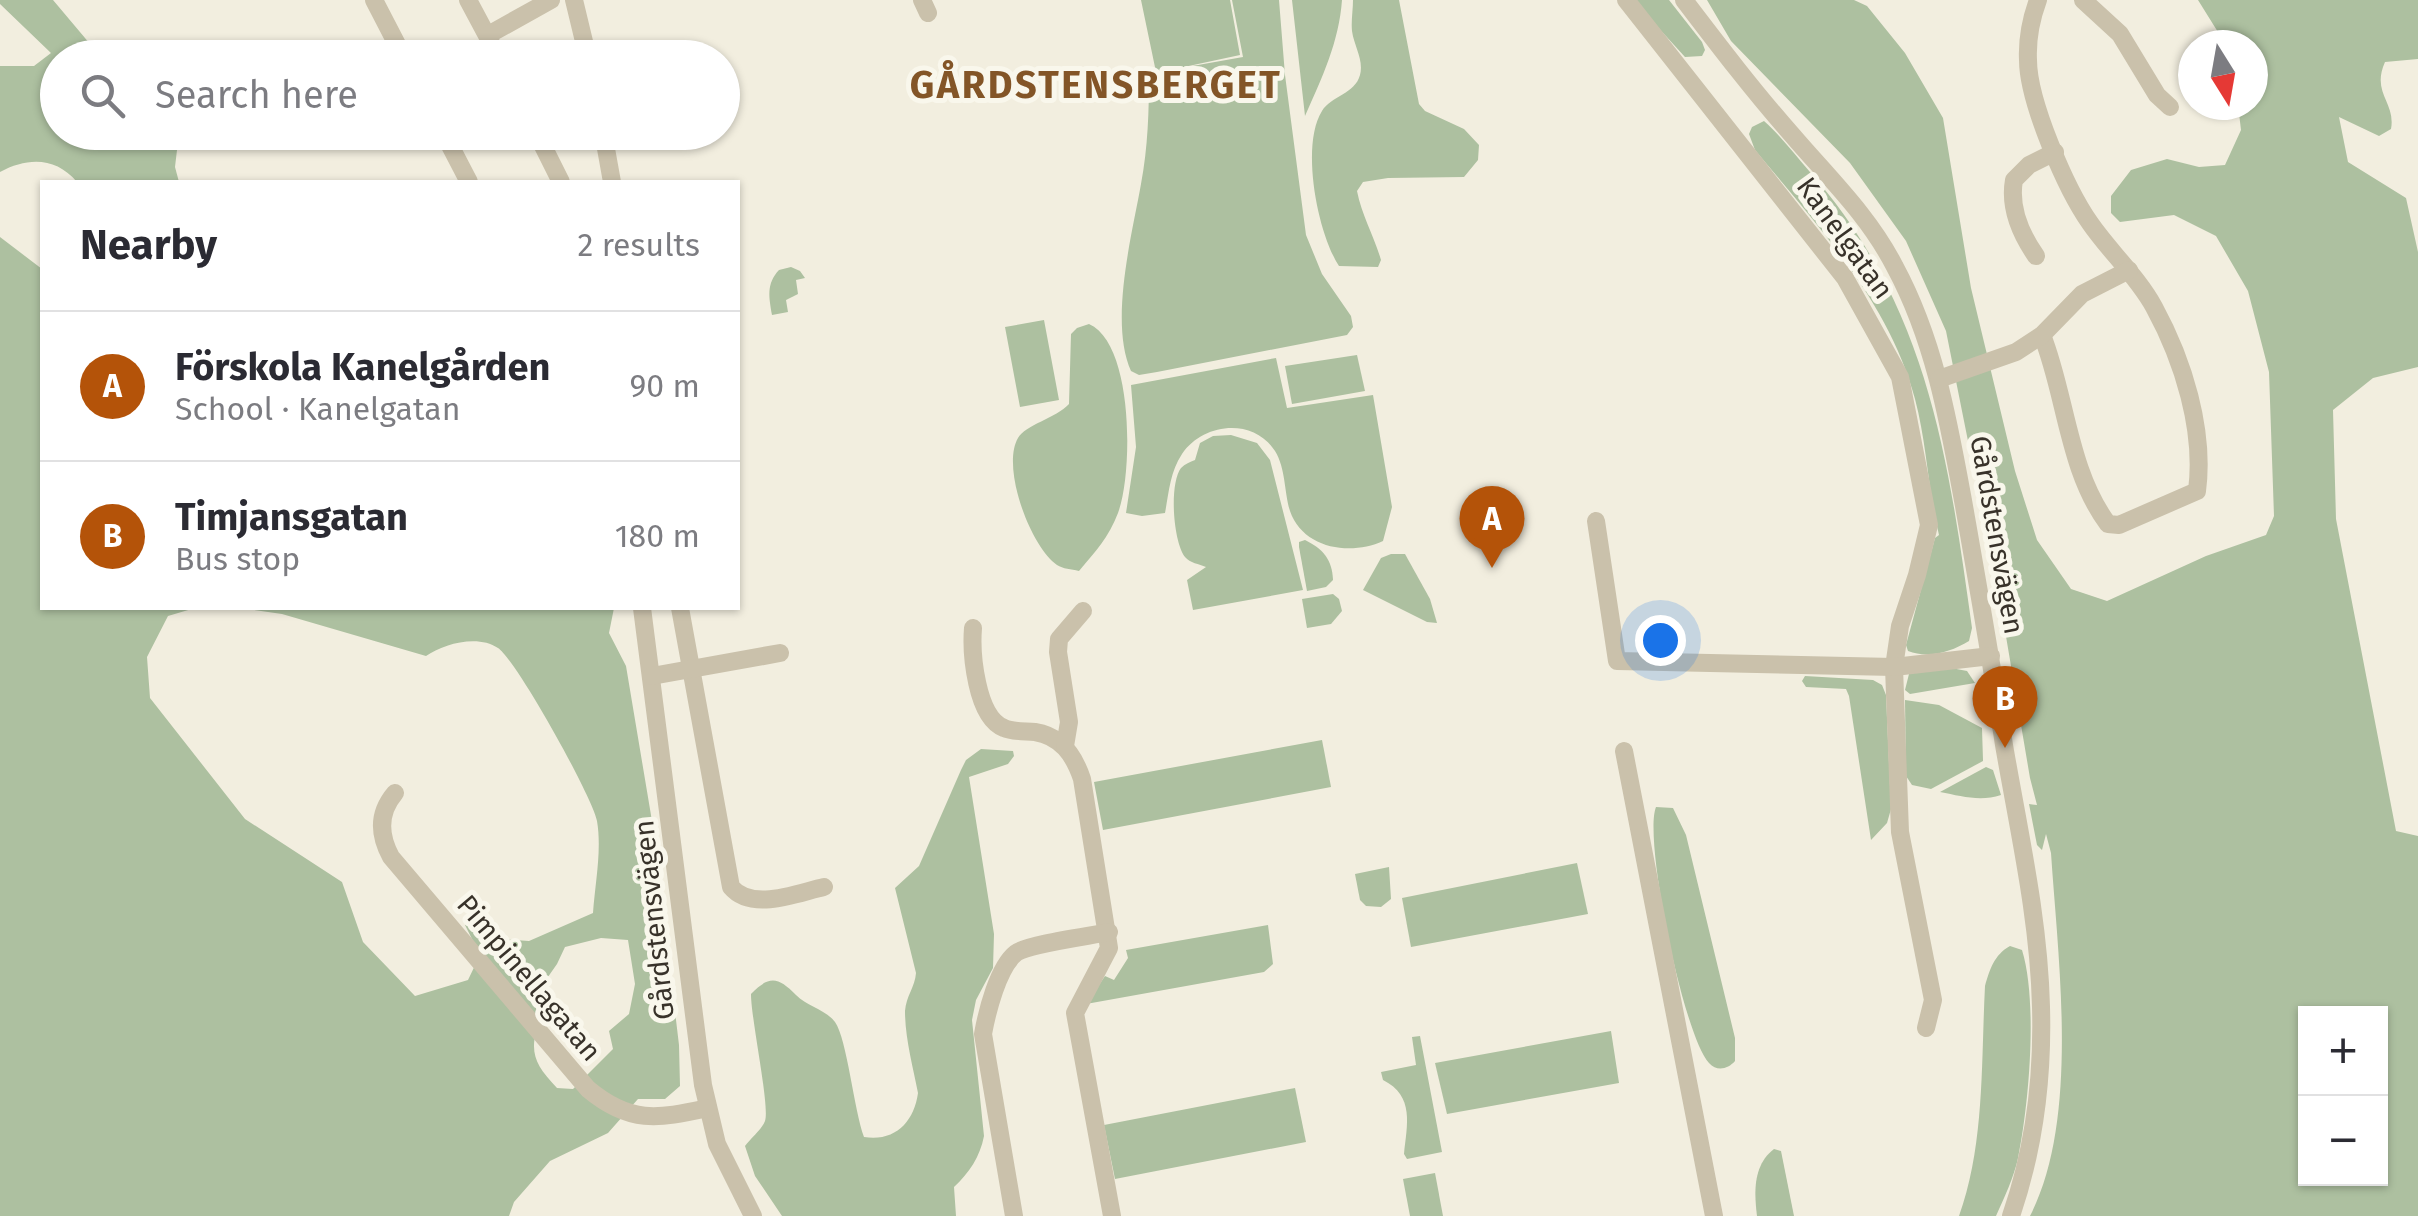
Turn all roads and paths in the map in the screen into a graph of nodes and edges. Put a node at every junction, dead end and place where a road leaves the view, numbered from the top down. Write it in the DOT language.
graph roads {
  1 [pos="374,0"];
  2 [pos="468,0"];
  3 [pos="551,0"];
  4 [pos="574,0"];
  5 [pos="1626,0"];
  6 [pos="1684,0"];
  7 [pos="2038,0"];
  8 [pos="2083,0"];
  9 [pos="488,35"];
  10 [pos="395,40"];
  11 [pos="490,40"];
  12 [pos="584,40"];
  13 [pos="2170,106"];
  14 [pos="453,150"];
  15 [pos="545,150"];
  16 [pos="606,150"];
  17 [pos="2055,152"];
  18 [pos="469,180"];
  19 [pos="560,180"];
  20 [pos="612,180"];
  21 [pos="2036,256"];
  22 [pos="2129,270"];
  23 [pos="2042,334"];
  24 [pos="1939,378"];
  25 [pos="1596,521"];
  26 [pos="642,610"];
  27 [pos="680,610"];
  28 [pos="1083,611"];
  29 [pos="973,628"];
  30 [pos="780,653"];
  31 [pos="1991,656"];
  32 [pos="1894,666"];
  33 [pos="690,669"];
  34 [pos="652,676"];
  35 [pos="1065,746"];
  36 [pos="1624,750"];
  37 [pos="394,794"];
  38 [pos="824,887"];
  39 [pos="1109,932"];
  40 [pos="1926,1028"];
  41 [pos="708,1108"];
  42 [pos="753,1216"];
  43 [pos="1014,1216"];
  44 [pos="1112,1216"];
  45 [pos="1714,1216"];
  46 [pos="2010,1216"];
  1 -- 10 [label="street"];
  2 -- 9 [label="street"];
  3 -- 9 [label="street"];
  4 -- 12 [label="street"];
  5 -- 32 [label="street, Kanelgatan"];
  6 -- 24 [label="street, Gårdstensvägen"];
  7 -- 17 [label="street"];
  8 -- 13 [label="street"];
  9 -- 11 [label="street"];
  14 -- 18 [label="street"];
  15 -- 19 [label="street"];
  16 -- 20 [label="street"];
  17 -- 21 [label="street"];
  17 -- 22 [label="street"];
  22 -- 23 [label="street"];
  22 -- 23 [label="street"];
  23 -- 24 [label="street"];
  24 -- 31 [label="street, Gårdstensvägen"];
  25 -- 32 [label="street"];
  26 -- 34 [label="street, Gårdstensvägen"];
  27 -- 33 [label="street"];
  28 -- 35 [label="street"];
  29 -- 35 [label="street"];
  30 -- 33 [label="street"];
  31 -- 32 [label="street"];
  31 -- 46 [label="street, Gårdstensvägen"];
  32 -- 40 [label="street, Kanelgatan"];
  33 -- 34 [label="street"];
  33 -- 38 [label="street"];
  34 -- 41 [label="street, Gårdstensvägen"];
  35 -- 39 [label="street"];
  36 -- 45 [label="street"];
  37 -- 41 [label="street, Pimpinellagatan"];
  39 -- 43 [label="street"];
  39 -- 44 [label="street"];
  41 -- 42 [label="street, Gårdstensvägen"];
}
